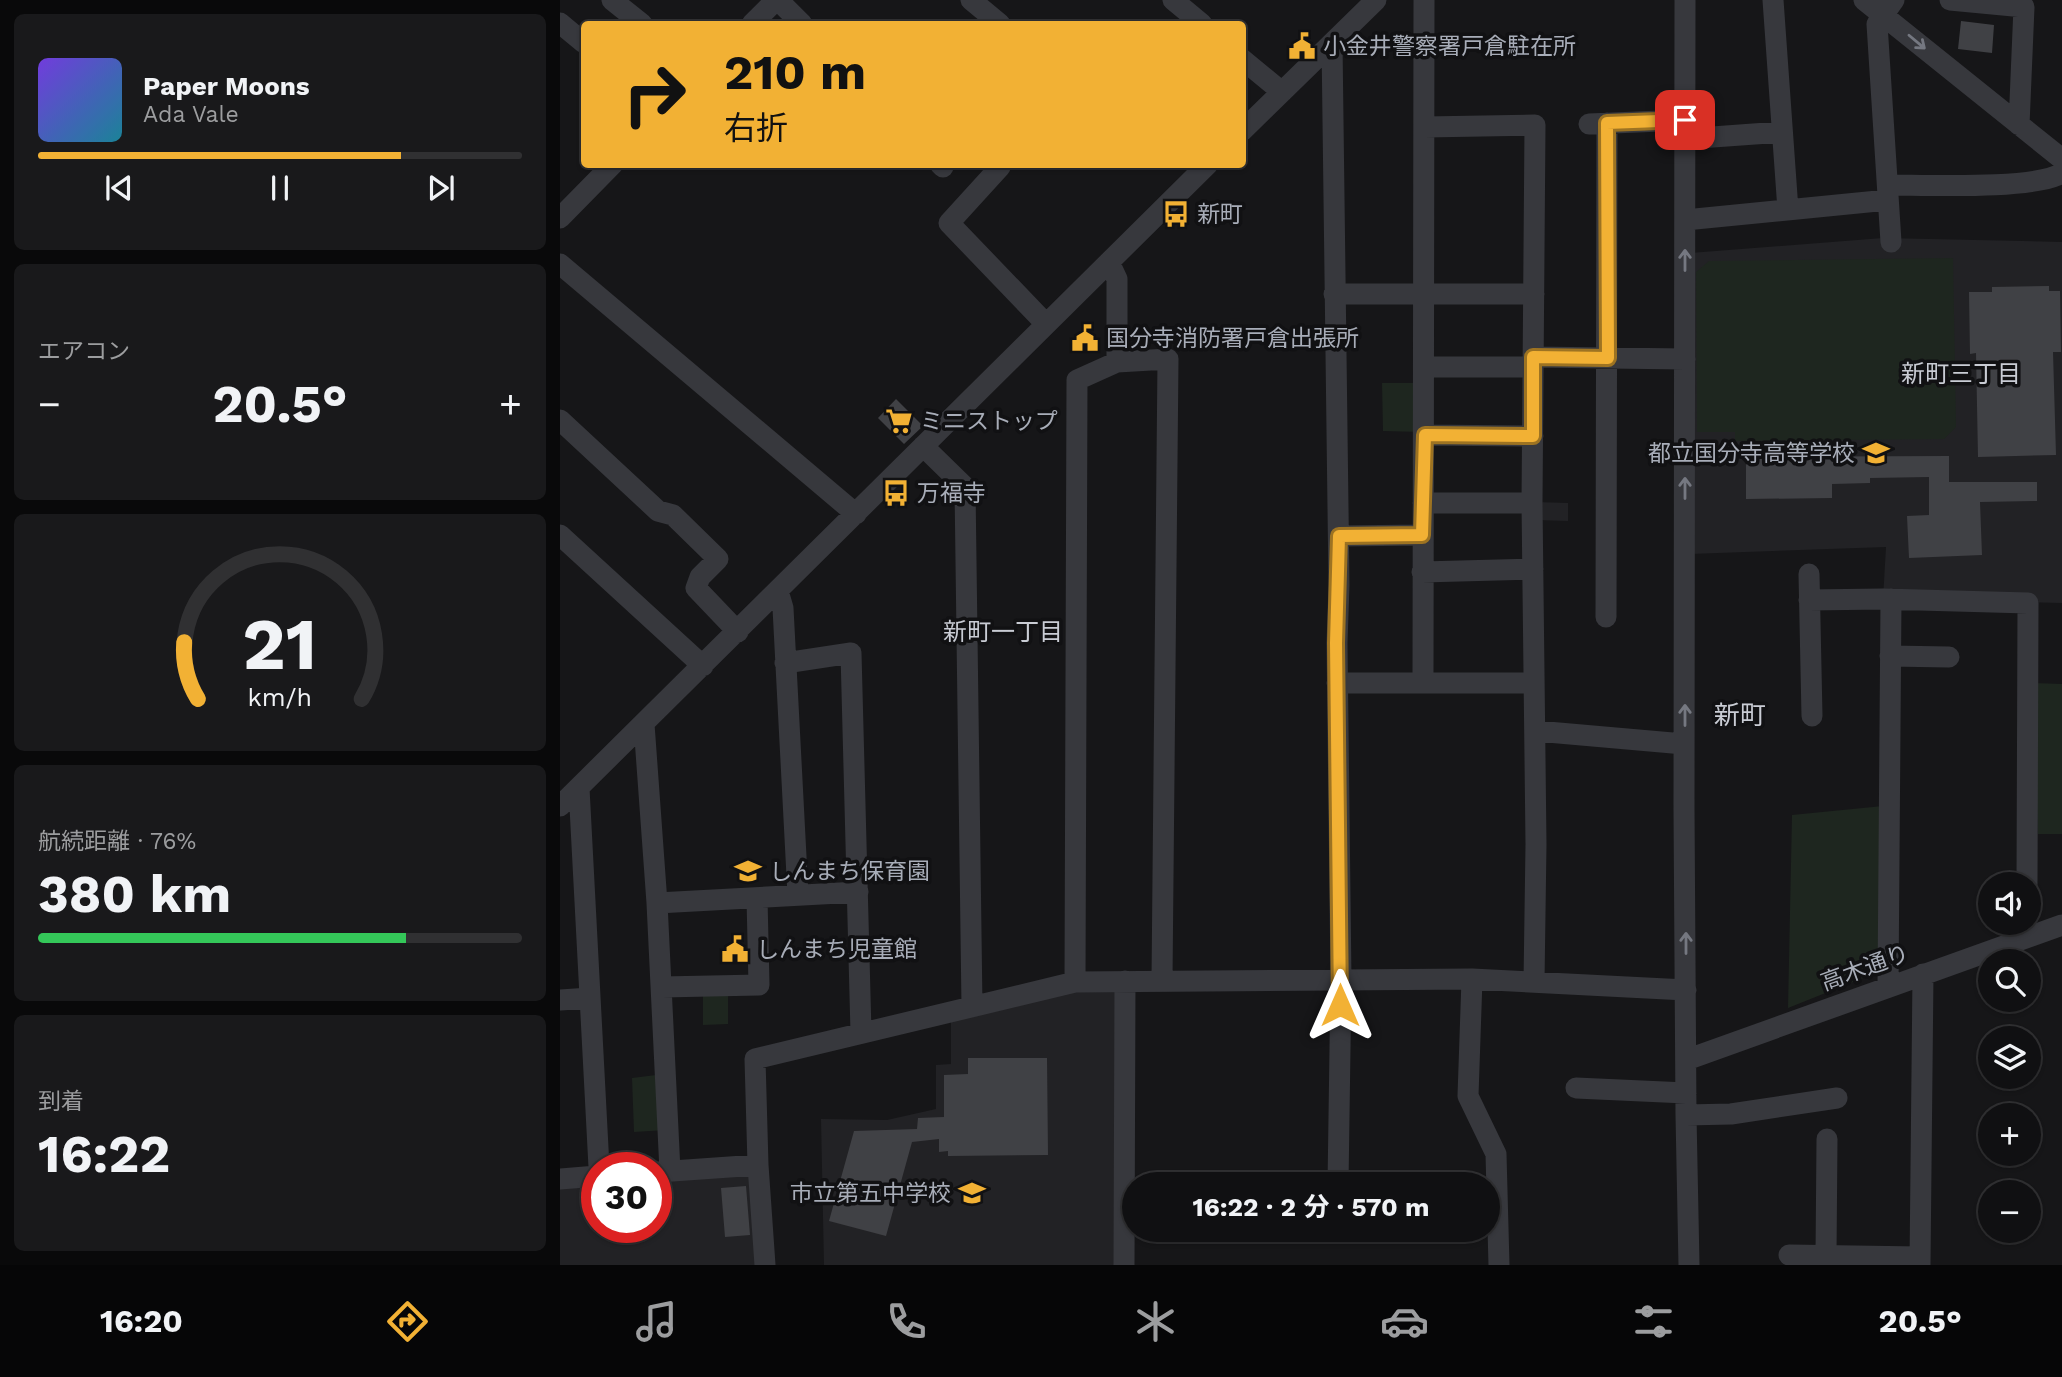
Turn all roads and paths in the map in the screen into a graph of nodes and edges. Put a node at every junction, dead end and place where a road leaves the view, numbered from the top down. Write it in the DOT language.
graph roads {
  1 [pos="612,0"];
  2 [pos="777,0"];
  3 [pos="971,0"];
  4 [pos="1376,0"];
  5 [pos="1424,0"];
  6 [pos="1685,0"];
  7 [pos="1773,0"];
  8 [pos="1864,0"];
  9 [pos="1950,0"];
  10 [pos="1888,7"];
  11 [pos="638,21"];
  12 [pos="755,21"];
  13 [pos="799,21"];
  14 [pos="996,21"];
  15 [pos="560,23"];
  16 [pos="581,40"];
  17 [pos="1332,43"];
  18 [pos="1246,61"];
  19 [pos="1282,92"];
  20 [pos="2019,125"];
  21 [pos="1246,127"];
  22 [pos="1425,127"];
  23 [pos="1685,130"];
  24 [pos="1782,132"];
  25 [pos="2062,159"];
  26 [pos="609,168"];
  27 [pos="999,168"];
  28 [pos="1204,168"];
  29 [pos="2062,173"];
  30 [pos="1888,193"];
  31 [pos="1788,210"];
  32 [pos="560,218"];
  33 [pos="1685,220"];
  34 [pos="1891,242"];
  35 [pos="1109,262"];
  36 [pos="560,264"];
  37 [pos="1425,294"];
  38 [pos="1534,294"];
  39 [pos="1334,295"];
  40 [pos="1046,324"];
  41 [pos="1608,358"];
  42 [pos="1685,359"];
  43 [pos="1117,362"];
  44 [pos="1533,362"];
  45 [pos="1425,367"];
  46 [pos="560,420"];
  47 [pos="1425,435"];
  48 [pos="1533,436"];
  49 [pos="923,446"];
  50 [pos="1423,503"];
  51 [pos="1532,503"];
  52 [pos="856,514"];
  53 [pos="560,535"];
  54 [pos="1422,535"];
  55 [pos="1339,536"];
  56 [pos="1533,569"];
  57 [pos="1422,572"];
  58 [pos="1809,574"];
  59 [pos="778,591"];
  60 [pos="1809,600"];
  61 [pos="1891,600"];
  62 [pos="1606,617"];
  63 [pos="738,632"];
  64 [pos="1890,656"];
  65 [pos="1949,657"];
  66 [pos="785,663"];
  67 [pos="703,666"];
  68 [pos="1337,683"];
  69 [pos="1423,683"];
  70 [pos="1534,683"];
  71 [pos="1812,716"];
  72 [pos="644,724"];
  73 [pos="1535,730"];
  74 [pos="1684,744"];
  75 [pos="579,788"];
  76 [pos="560,806"];
  77 [pos="2027,872"];
  78 [pos="858,892"];
  79 [pos="799,895"];
  80 [pos="757,898"];
  81 [pos="657,903"];
  82 [pos="2062,925"];
  83 [pos="2041,928"];
  84 [pos="2015,935"];
  85 [pos="1923,974"];
  86 [pos="1472,979"];
  87 [pos="1162,980"];
  88 [pos="1341,980"];
  89 [pos="1125,981"];
  90 [pos="1074,982"];
  91 [pos="1534,982"];
  92 [pos="662,987"];
  93 [pos="1888,987"];
  94 [pos="1686,990"];
  95 [pos="590,998"];
  96 [pos="560,1000"];
  97 [pos="972,1007"];
  98 [pos="861,1034"];
  99 [pos="1686,1060"];
  100 [pos="1576,1088"];
  101 [pos="1686,1093"];
  102 [pos="1838,1098"];
  103 [pos="1686,1115"];
  104 [pos="1828,1139"];
  105 [pos="598,1152"];
  106 [pos="663,1152"];
  107 [pos="758,1165"];
  108 [pos="672,1171"];
  109 [pos="1338,1172"];
  110 [pos="581,1177"];
  111 [pos="560,1179"];
  112 [pos="1790,1255"];
  113 [pos="1826,1256"];
  114 [pos="1920,1261"];
  115 [pos="765,1265"];
  116 [pos="1124,1265"];
  117 [pos="1499,1265"];
  118 [pos="1689,1265"];
  1 -- 11 [label="street"];
  2 -- 12 [label="street"];
  2 -- 13 [label="street"];
  3 -- 14 [label="street"];
  4 -- 17 [label="street"];
  5 -- 22 [label="street"];
  6 -- 23 [label="street"];
  7 -- 24 [label="street"];
  8 -- 10 [label="street"];
  9 -- 20 [label="street"];
  10 -- 20 [label="street, one-way"];
  10 -- 30 [label="street"];
  15 -- 16 [label="street"];
  17 -- 19 [label="street"];
  17 -- 39 [label="street"];
  18 -- 19 [label="street"];
  19 -- 21 [label="street"];
  20 -- 25 [label="street"];
  22 -- 37 [label="street"];
  22 -- 38 [label="street"];
  23 -- 24 [label="street"];
  23 -- 33 [label="street"];
  23 -- 41 [label="street"];
  24 -- 31 [label="street"];
  26 -- 32 [label="street"];
  27 -- 40 [label="street"];
  28 -- 35 [label="street"];
  29 -- 30 [label="street"];
  30 -- 31 [label="street"];
  30 -- 34 [label="street"];
  31 -- 33 [label="street"];
  42 -- 33 [label="street, one-way"];
  35 -- 40 [label="street"];
  35 -- 43 [label="street"];
  36 -- 52 [label="street"];
  37 -- 38 [label="street"];
  37 -- 39 [label="street"];
  37 -- 45 [label="street"];
  38 -- 44 [label="street"];
  39 -- 55 [label="street"];
  40 -- 49 [label="street"];
  41 -- 42 [label="street"];
  41 -- 44 [label="street"];
  41 -- 62 [label="street"];
  74 -- 42 [label="street, one-way"];
  43 -- 87 [label="street"];
  43 -- 90 [label="street"];
  44 -- 45 [label="street"];
  44 -- 48 [label="street"];
  45 -- 47 [label="street"];
  46 -- 63 [label="street"];
  47 -- 48 [label="street"];
  47 -- 50 [label="street"];
  48 -- 51 [label="street"];
  49 -- 52 [label="street"];
  49 -- 97 [label="street"];
  50 -- 51 [label="street"];
  50 -- 54 [label="street"];
  51 -- 56 [label="street"];
  52 -- 59 [label="street"];
  53 -- 67 [label="street"];
  54 -- 55 [label="street"];
  54 -- 57 [label="street"];
  55 -- 68 [label="street"];
  56 -- 57 [label="street"];
  56 -- 70 [label="street"];
  57 -- 69 [label="street"];
  58 -- 60 [label="street"];
  59 -- 63 [label="street"];
  59 -- 66 [label="street"];
  60 -- 61 [label="street"];
  60 -- 71 [label="street"];
  61 -- 64 [label="street"];
  61 -- 77 [label="street"];
  63 -- 67 [label="street"];
  64 -- 65 [label="street"];
  64 -- 93 [label="street"];
  66 -- 78 [label="street"];
  66 -- 79 [label="street"];
  67 -- 72 [label="street"];
  68 -- 69 [label="street"];
  68 -- 88 [label="street"];
  69 -- 70 [label="street"];
  70 -- 73 [label="street"];
  72 -- 75 [label="street"];
  72 -- 81 [label="street"];
  73 -- 74 [label="street"];
  73 -- 91 [label="street"];
  94 -- 74 [label="street, one-way"];
  75 -- 76 [label="street"];
  75 -- 95 [label="street"];
  78 -- 79 [label="street"];
  78 -- 98 [label="street"];
  79 -- 80 [label="street"];
  80 -- 81 [label="street"];
  80 -- 92 [label="street"];
  81 -- 92 [label="street"];
  82 -- 83 [label="street, 高木通り"];
  84 -- 85 [label="street, 高木通り"];
  85 -- 93 [label="street, 高木通り"];
  85 -- 114 [label="street"];
  86 -- 88 [label="street"];
  86 -- 91 [label="street"];
  86 -- 117 [label="street"];
  87 -- 88 [label="street"];
  87 -- 89 [label="street"];
  88 -- 109 [label="street"];
  89 -- 90 [label="street"];
  89 -- 116 [label="street"];
  90 -- 97 [label="street"];
  91 -- 94 [label="street"];
  92 -- 106 [label="street"];
  93 -- 99 [label="street, 高木通り"];
  94 -- 99 [label="street"];
  95 -- 96 [label="street"];
  95 -- 105 [label="street"];
  97 -- 98 [label="street"];
  98 -- 107 [label="street"];
  99 -- 101 [label="street"];
  100 -- 101 [label="street"];
  101 -- 103 [label="street"];
  102 -- 103 [label="street"];
  103 -- 118 [label="street"];
  104 -- 113 [label="street"];
  107 -- 108 [label="street"];
  107 -- 115 [label="street"];
  110 -- 111 [label="street"];
  112 -- 113 [label="street"];
  113 -- 114 [label="street"];
}
